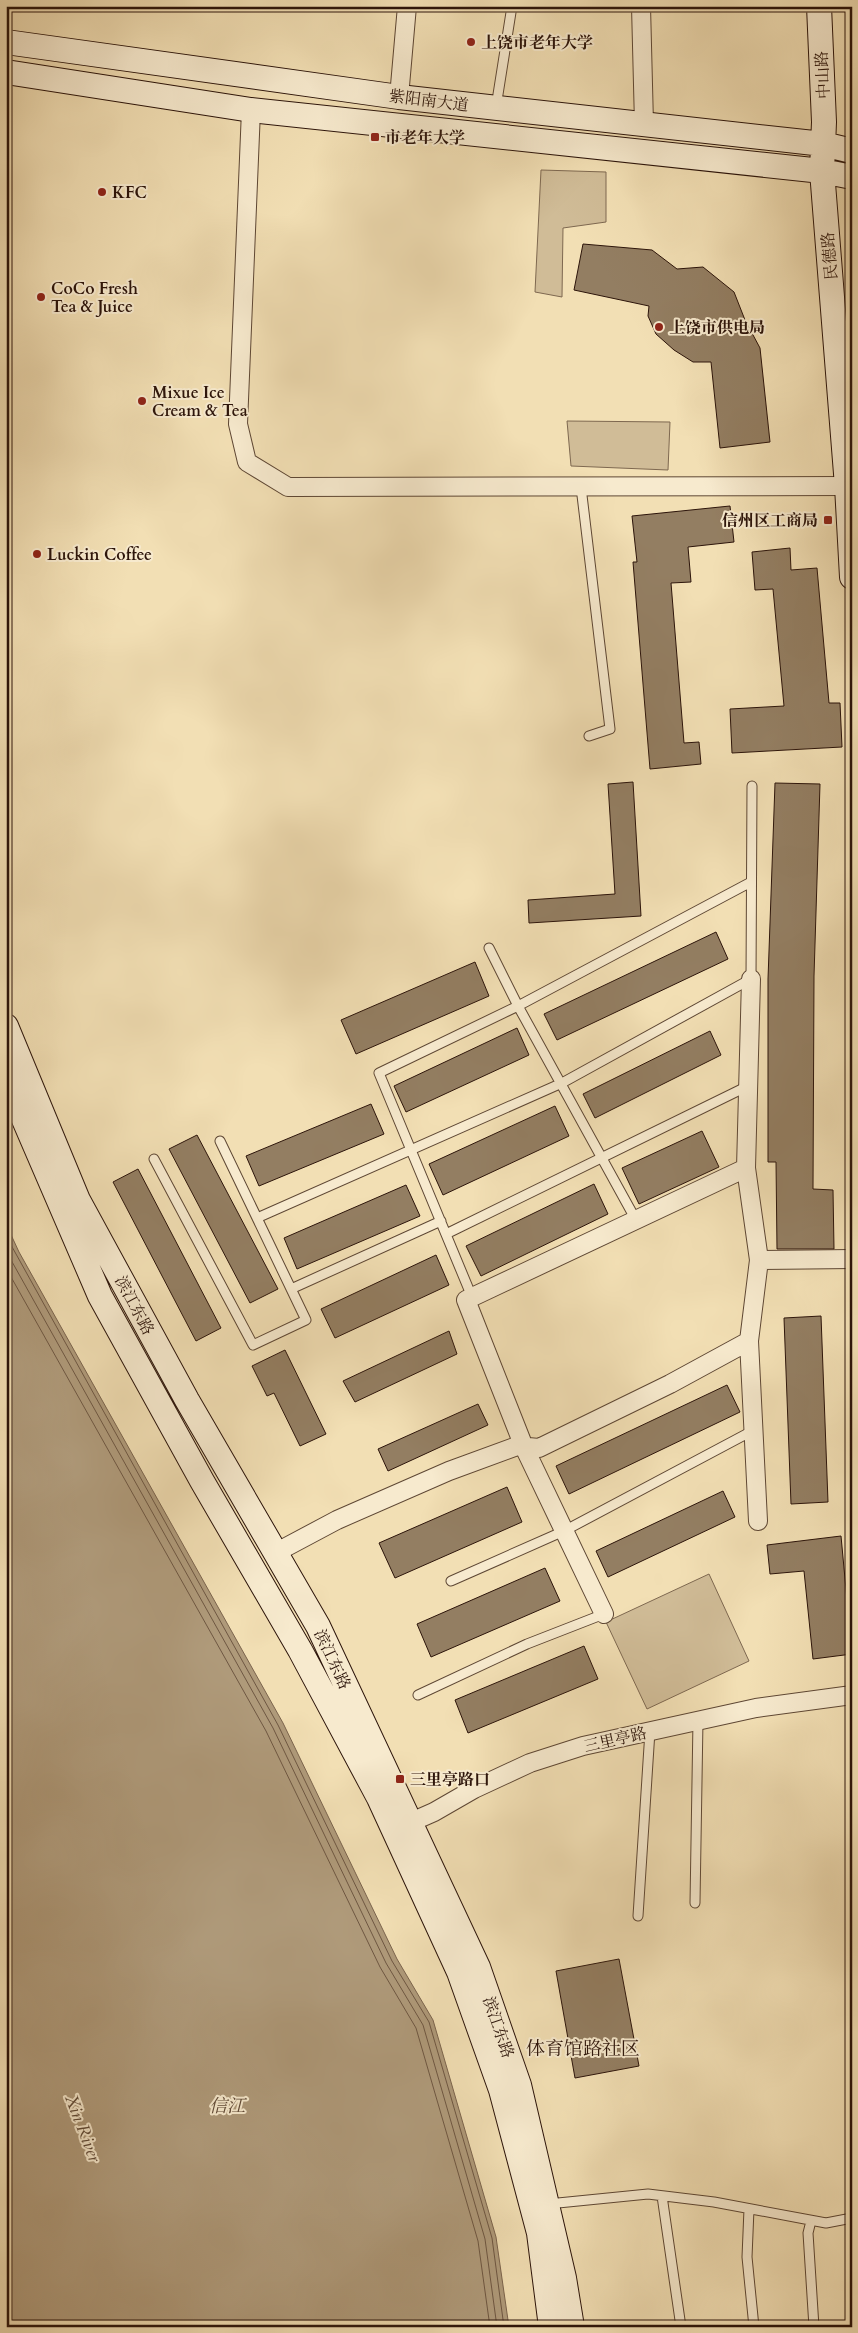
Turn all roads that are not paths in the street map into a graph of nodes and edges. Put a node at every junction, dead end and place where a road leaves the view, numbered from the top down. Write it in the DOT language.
graph roads {
  1 [pos="407,6"];
  2 [pos="512,6"];
  3 [pos="641,6"];
  4 [pos="819,6"];
  5 [pos="6,42"];
  6 [pos="6,72"];
  7 [pos="399,97"];
  8 [pos="496,108"];
  9 [pos="251,110"];
  10 [pos="644,124"];
  11 [pos="823,144"];
  12 [pos="852,151"];
  13 [pos="822,171"];
  14 [pos="852,177"];
  15 [pos="846,392"];
  16 [pos="848,486"];
  17 [pos="581,487"];
  18 [pos="852,577"];
  19 [pos="589,736"];
  20 [pos="752,786"];
  21 [pos="751,882"];
  22 [pos="489,948"];
  23 [pos="751,979"];
  24 [pos="518,1006"];
  25 [pos="6,1026"];
  26 [pos="6,1078"];
  27 [pos="562,1083"];
  28 [pos="748,1086"];
  29 [pos="220,1141"];
  30 [pos="411,1150"];
  31 [pos="602,1157"];
  32 [pos="154,1159"];
  33 [pos="746,1168"];
  34 [pos="257,1218"];
  35 [pos="636,1220"];
  36 [pos="441,1221"];
  37 [pos="446,1234"];
  38 [pos="852,1259"];
  39 [pos="760,1260"];
  40 [pos="291,1289"];
  41 [pos="472,1297"];
  42 [pos="749,1341"];
  43 [pos="754,1430"];
  44 [pos="524,1447"];
  45 [pos="758,1521"];
  46 [pos="564,1531"];
  47 [pos="275,1553"];
  48 [pos="451,1581"];
  49 [pos="604,1614"];
  50 [pos="418,1695"];
  51 [pos="852,1695"];
  52 [pos="698,1720"];
  53 [pos="650,1731"];
  54 [pos="402,1826"];
  55 [pos="695,1903"];
  56 [pos="638,1916"];
  57 [pos="662,2196"];
  58 [pos="540,2205"];
  59 [pos="749,2209"];
  60 [pos="852,2218"];
  61 [pos="811,2221"];
  62 [pos="551,2327"];
  63 [pos="572,2327"];
  64 [pos="681,2327"];
  65 [pos="754,2327"];
  66 [pos="814,2327"];
  1 -- 7 [label="street"];
  2 -- 8 [label="lane"];
  3 -- 10 [label="street"];
  4 -- 11 [label="main road, 中山路"];
  5 -- 7 [label="main road, 紫阳南大道"];
  6 -- 9 [label="main road, 紫阳南大道"];
  7 -- 8 [label="main road, 紫阳南大道"];
  8 -- 10 [label="main road, 紫阳南大道"];
  9 -- 13 [label="main road, 紫阳南大道"];
  9 -- 17 [label="street"];
  10 -- 11 [label="main road, 紫阳南大道"];
  11 -- 12 [label="main road, 紫阳南大道"];
  11 -- 13 [label="main road, 民德路"];
  13 -- 14 [label="main road, 紫阳南大道"];
  13 -- 15 [label="main road, 民德路"];
  15 -- 16 [label="main road, 民德路"];
  16 -- 17 [label="street"];
  16 -- 18 [label="main road, 民德路"];
  17 -- 19 [label="lane"];
  20 -- 21 [label="lane"];
  21 -- 23 [label="lane"];
  21 -- 24 [label="lane"];
  22 -- 24 [label="lane"];
  23 -- 27 [label="lane"];
  23 -- 28 [label="street"];
  24 -- 27 [label="lane"];
  24 -- 30 [label="lane"];
  25 -- 47 [label="main road, 滨江东路"];
  26 -- 54 [label="main road, 滨江东路"];
  27 -- 30 [label="lane"];
  27 -- 31 [label="lane"];
  28 -- 31 [label="lane"];
  28 -- 33 [label="street"];
  29 -- 34 [label="lane"];
  30 -- 34 [label="lane"];
  30 -- 36 [label="lane"];
  31 -- 35 [label="lane"];
  31 -- 37 [label="lane"];
  32 -- 40 [label="lane"];
  33 -- 35 [label="street"];
  33 -- 39 [label="street"];
  34 -- 40 [label="lane"];
  35 -- 41 [label="street"];
  36 -- 37 [label="lane"];
  36 -- 40 [label="lane"];
  37 -- 41 [label="lane"];
  38 -- 39 [label="street"];
  39 -- 42 [label="street"];
  41 -- 44 [label="street"];
  42 -- 43 [label="street"];
  42 -- 44 [label="street"];
  43 -- 45 [label="street"];
  43 -- 46 [label="lane"];
  44 -- 46 [label="street"];
  44 -- 47 [label="street"];
  46 -- 48 [label="lane"];
  46 -- 49 [label="street"];
  47 -- 54 [label="main road, 滨江东路"];
  49 -- 50 [label="lane"];
  51 -- 52 [label="street, 三里亭路"];
  52 -- 53 [label="street, 三里亭路"];
  52 -- 55 [label="lane"];
  53 -- 54 [label="street, 三里亭路"];
  53 -- 56 [label="lane"];
  54 -- 58 [label="main road, 滨江东路"];
  57 -- 58 [label="lane"];
  57 -- 59 [label="lane"];
  57 -- 64 [label="lane"];
  58 -- 62 [label="main road, 滨江东路"];
  58 -- 63 [label="main road, 滨江东路"];
  59 -- 61 [label="lane"];
  59 -- 65 [label="lane"];
  60 -- 61 [label="lane"];
  61 -- 66 [label="lane"];
}
